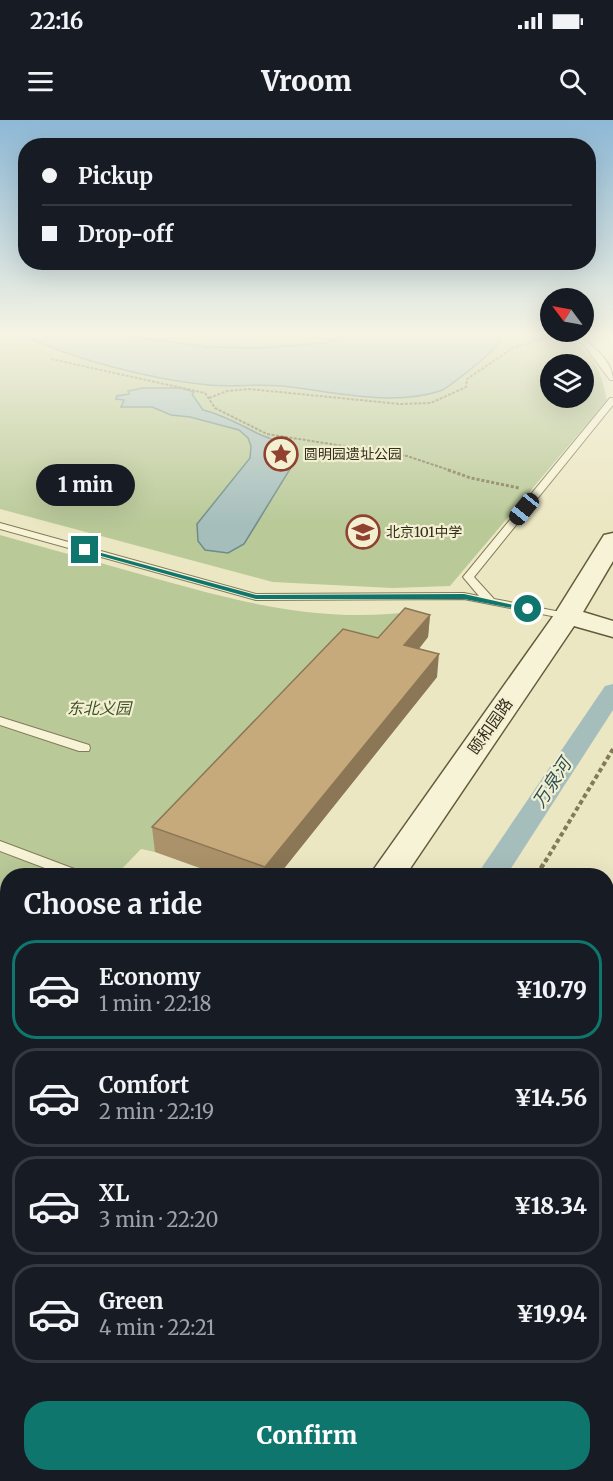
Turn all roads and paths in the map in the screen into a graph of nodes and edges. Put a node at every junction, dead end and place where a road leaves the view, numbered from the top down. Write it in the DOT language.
graph roads {
  1 [pos="209,398"];
  2 [pos="339,398"];
  3 [pos="443,398"];
  4 [pos="613,400"];
  5 [pos="538,492"];
  6 [pos="0,526"];
  7 [pos="613,540"];
  8 [pos="490,601"];
  9 [pos="567,616"];
  10 [pos="613,629"];
  11 [pos="0,721"];
  12 [pos="84,748"];
  13 [pos="613,749"];
  14 [pos="0,846"];
  15 [pos="59,868"];
  16 [pos="393,868"];
  17 [pos="541,868"];
  1 -- 5 [label="path"];
  2 -- 3 [label="path"];
  4 -- 5 [label="lane"];
  5 -- 8 [label="lane"];
  6 -- 8 [label="lane"];
  7 -- 9 [label="main road, 颐和园路"];
  8 -- 9 [label="lane"];
  9 -- 10 [label="main road"];
  9 -- 16 [label="main road, 颐和园路"];
  11 -- 12 [label="lane"];
  13 -- 17 [label="path"];
  14 -- 15 [label="lane"];
}
